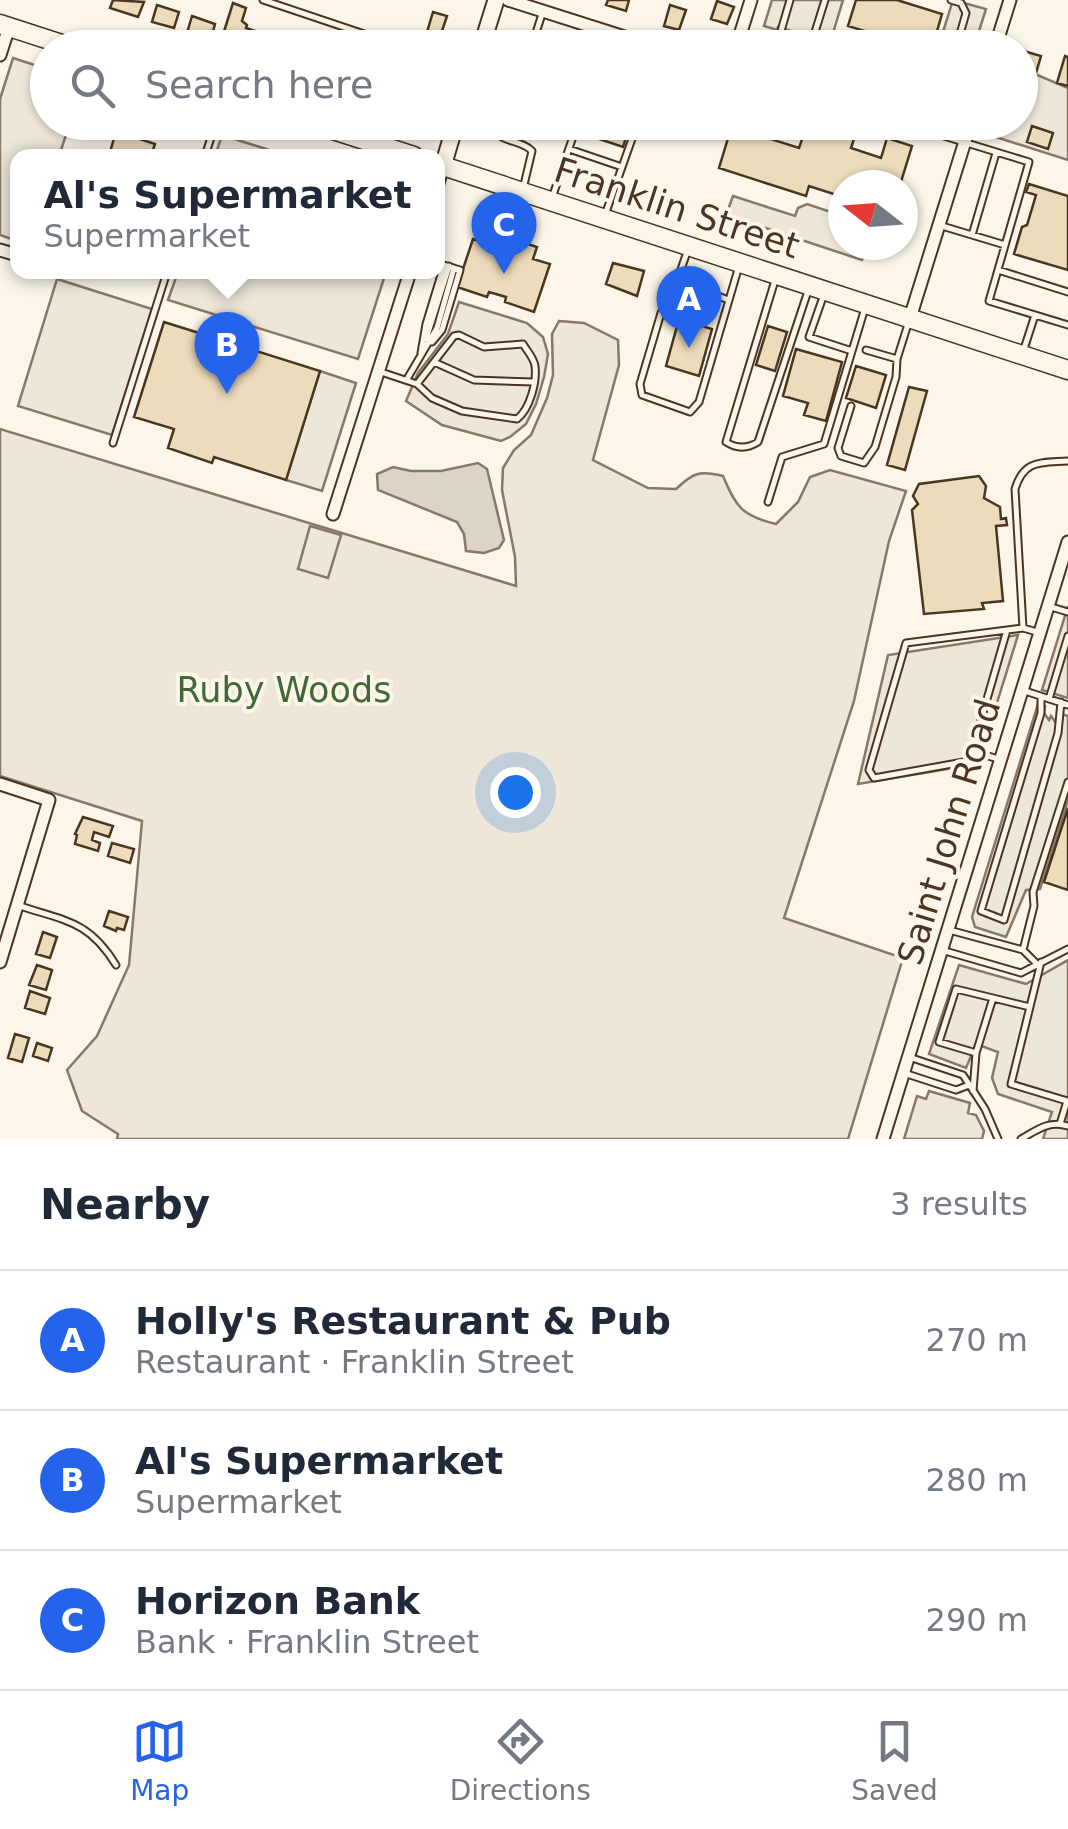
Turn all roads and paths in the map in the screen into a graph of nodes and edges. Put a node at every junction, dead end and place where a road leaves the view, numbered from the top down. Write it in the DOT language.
graph roads {
  1 [pos="263,0"];
  2 [pos="496,0"];
  3 [pos="508,0"];
  4 [pos="751,0"];
  5 [pos="790,0"];
  6 [pos="826,0"];
  7 [pos="952,0"];
  8 [pos="1010,0"];
  9 [pos="543,11"];
  10 [pos="4,25"];
  11 [pos="352,30"];
  12 [pos="487,30"];
  13 [pos="537,30"];
  14 [pos="603,30"];
  15 [pos="741,30"];
  16 [pos="781,30"];
  17 [pos="816,30"];
  18 [pos="961,30"];
  19 [pos="1001,30"];
  20 [pos="30,34"];
  21 [pos="0,55"];
  22 [pos="364,140"];
  23 [pos="510,140"];
  24 [pos="572,140"];
  25 [pos="632,140"];
  26 [pos="955,140"];
  27 [pos="965,140"];
  28 [pos="964,143"];
  29 [pos="392,149"];
  30 [pos="569,149"];
  31 [pos="996,152"];
  32 [pos="445,167"];
  33 [pos="622,167"];
  34 [pos="522,192"];
  35 [pos="551,201"];
  36 [pos="604,218"];
  37 [pos="939,225"];
  38 [pos="972,235"];
  39 [pos="1005,245"];
  40 [pos="689,246"];
  41 [pos="740,263"];
  42 [pos="446,266"];
  43 [pos="998,270"];
  44 [pos="776,274"];
  45 [pos="165,279"];
  46 [pos="408,279"];
  47 [pos="442,279"];
  48 [pos="678,281"];
  49 [pos="818,288"];
  50 [pos="1068,292"];
  51 [pos="728,299"];
  52 [pos="866,305"];
  53 [pos="1036,315"];
  54 [pos="910,318"];
  55 [pos="1068,325"];
  56 [pos="866,350"];
  57 [pos="852,351"];
  58 [pos="1022,355"];
  59 [pos="420,356"];
  60 [pos="897,359"];
  61 [pos="434,362"];
  62 [pos="1068,370"];
  63 [pos="378,371"];
  64 [pos="406,380"];
  65 [pos="534,382"];
  66 [pos="417,384"];
  67 [pos="851,406"];
  68 [pos="114,443"];
  69 [pos="1068,460"];
  70 [pos="768,502"];
  71 [pos="334,514"];
  72 [pos="1068,542"];
  73 [pos="1048,606"];
  74 [pos="1068,612"];
  75 [pos="1024,628"];
  76 [pos="1008,630"];
  77 [pos="1040,632"];
  78 [pos="1068,636"];
  79 [pos="1022,690"];
  80 [pos="1040,696"];
  81 [pos="1049,698"];
  82 [pos="1064,704"];
  83 [pos="972,751"];
  84 [pos="1000,760"];
  85 [pos="1068,782"];
  86 [pos="0,784"];
  87 [pos="17,905"];
  88 [pos="948,929"];
  89 [pos="942,950"];
  90 [pos="1023,950"];
  91 [pos="1068,950"];
  92 [pos="0,962"];
  93 [pos="1040,963"];
  94 [pos="116,965"];
  95 [pos="993,998"];
  96 [pos="1030,1007"];
  97 [pos="976,1052"];
  98 [pos="909,1057"];
  99 [pos="904,1073"];
  100 [pos="971,1088"];
  101 [pos="1064,1125"];
  102 [pos="883,1139"];
  103 [pos="998,1139"];
  104 [pos="1021,1139"];
  1 -- 11 [label="lane"];
  2 -- 12 [label="street"];
  3 -- 9 [label="street"];
  4 -- 15 [label="street"];
  5 -- 16 [label="lane"];
  6 -- 17 [label="lane"];
  7 -- 18 [label="lane"];
  8 -- 19 [label="street"];
  9 -- 13 [label="lane"];
  9 -- 14 [label="street"];
  10 -- 20 [label="main road"];
  10 -- 21 [label="street"];
  22 -- 29 [label="main road"];
  23 -- 34 [label="lane"];
  24 -- 30 [label="lane"];
  25 -- 33 [label="lane"];
  26 -- 28 [label="lane"];
  27 -- 28 [label="street"];
  28 -- 31 [label="lane"];
  28 -- 37 [label="street"];
  30 -- 33 [label="lane"];
  30 -- 35 [label="lane"];
  31 -- 38 [label="lane"];
  31 -- 39 [label="lane"];
  32 -- 34 [label="main road, Franklin Street"];
  33 -- 36 [label="lane"];
  34 -- 35 [label="main road, Franklin Street"];
  35 -- 36 [label="main road, Franklin Street"];
  36 -- 40 [label="main road, Franklin Street"];
  37 -- 38 [label="lane"];
  37 -- 54 [label="street"];
  38 -- 39 [label="lane"];
  39 -- 43 [label="lane"];
  40 -- 41 [label="main road, Franklin Street"];
  40 -- 48 [label="lane"];
  41 -- 44 [label="main road, Franklin Street"];
  41 -- 51 [label="lane"];
  42 -- 59 [label="lane"];
  43 -- 50 [label="lane"];
  43 -- 53 [label="lane"];
  44 -- 49 [label="main road, Franklin Street"];
  44 -- 49 [label="lane"];
  45 -- 68 [label="lane"];
  46 -- 63 [label="street"];
  47 -- 59 [label="lane"];
  48 -- 51 [label="lane"];
  48 -- 51 [label="lane"];
  49 -- 52 [label="main road, Franklin Street"];
  49 -- 57 [label="lane"];
  52 -- 54 [label="main road, Franklin Street"];
  52 -- 57 [label="lane"];
  53 -- 55 [label="lane"];
  53 -- 58 [label="lane"];
  54 -- 58 [label="main road, Franklin Street"];
  54 -- 60 [label="lane"];
  56 -- 60 [label="lane"];
  57 -- 70 [label="lane"];
  58 -- 62 [label="main road, Franklin Street"];
  59 -- 64 [label="lane"];
  60 -- 67 [label="lane"];
  61 -- 65 [label="lane"];
  61 -- 65 [label="lane"];
  61 -- 66 [label="lane"];
  63 -- 64 [label="lane"];
  63 -- 71 [label="street"];
  64 -- 66 [label="lane"];
  65 -- 66 [label="lane"];
  69 -- 75 [label="lane"];
  72 -- 73 [label="street, Saint John Road"];
  73 -- 74 [label="lane"];
  73 -- 77 [label="street, Saint John Road"];
  75 -- 76 [label="lane"];
  75 -- 77 [label="lane"];
  76 -- 83 [label="lane"];
  76 -- 83 [label="lane"];
  77 -- 79 [label="street, Saint John Road"];
  78 -- 81 [label="lane"];
  79 -- 80 [label="lane"];
  79 -- 84 [label="street, Saint John Road"];
  80 -- 81 [label="lane"];
  80 -- 82 [label="lane"];
  81 -- 82 [label="lane"];
  83 -- 84 [label="lane"];
  84 -- 88 [label="street, Saint John Road"];
  85 -- 90 [label="lane"];
  86 -- 87 [label="street"];
  87 -- 92 [label="street"];
  87 -- 94 [label="lane"];
  88 -- 89 [label="street, Saint John Road"];
  88 -- 90 [label="lane"];
  89 -- 93 [label="lane"];
  89 -- 98 [label="street, Saint John Road"];
  90 -- 93 [label="lane"];
  91 -- 93 [label="lane"];
  93 -- 96 [label="lane"];
  95 -- 96 [label="lane"];
  95 -- 97 [label="lane"];
  95 -- 97 [label="lane"];
  96 -- 101 [label="lane"];
  97 -- 100 [label="lane"];
  98 -- 99 [label="street, Saint John Road"];
  98 -- 100 [label="lane"];
  99 -- 100 [label="lane"];
  99 -- 102 [label="street, Saint John Road"];
  100 -- 103 [label="lane"];
  101 -- 104 [label="lane"];
}
